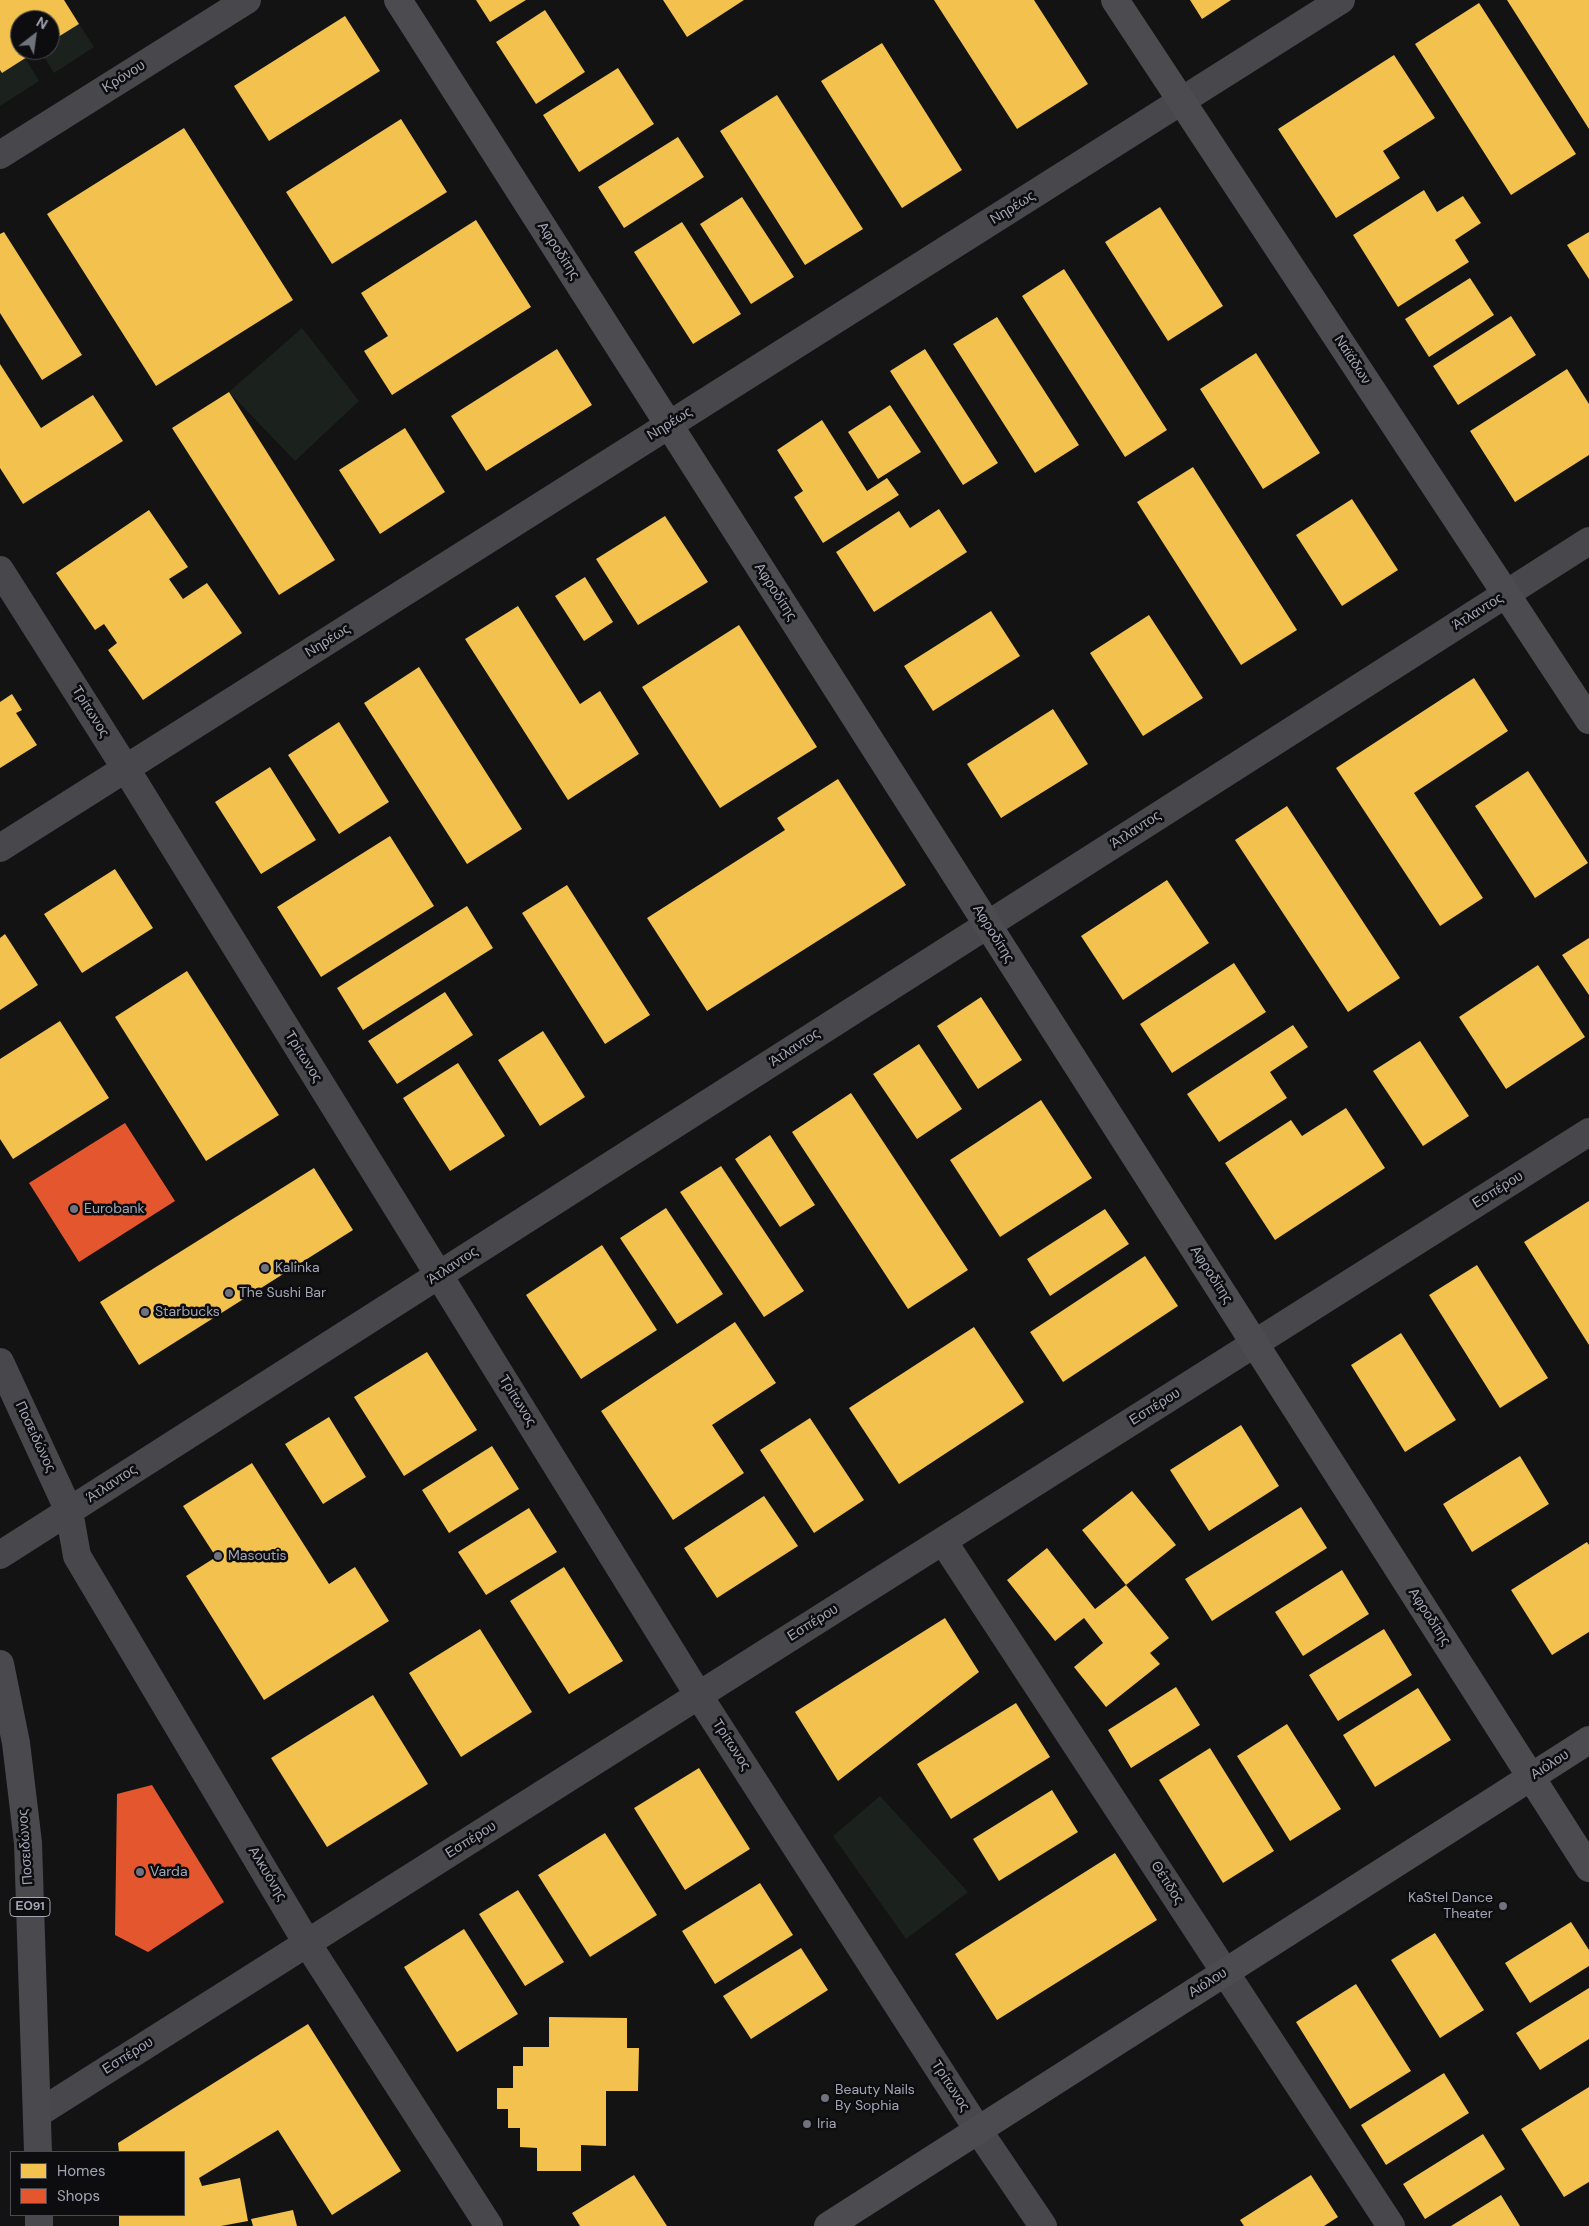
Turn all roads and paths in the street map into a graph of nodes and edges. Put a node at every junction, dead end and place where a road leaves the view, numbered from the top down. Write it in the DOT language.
graph roads {
  1 [pos="247,0"];
  2 [pos="398,0"];
  3 [pos="1114,0"];
  4 [pos="1341,0"];
  5 [pos="1182,102"];
  6 [pos="0,155"];
  7 [pos="669,425"];
  8 [pos="1589,541"];
  9 [pos="0,570"];
  10 [pos="1506,594"];
  11 [pos="1589,720"];
  12 [pos="126,768"];
  13 [pos="0,848"];
  14 [pos="988,925"];
  15 [pos="1589,1132"];
  16 [pos="438,1275"];
  17 [pos="1255,1344"];
  18 [pos="0,1362"];
  19 [pos="69,1511"];
  20 [pos="943,1541"];
  21 [pos="0,1555"];
  22 [pos="0,1664"];
  23 [pos="699,1696"];
  24 [pos="1589,1740"];
  25 [pos="1532,1777"];
  26 [pos="1589,1868"];
  27 [pos="307,1943"];
  28 [pos="1225,1973"];
  29 [pos="37,2114"];
  30 [pos="978,2130"];
  31 [pos="38,2151"];
  32 [pos="489,2226"];
  33 [pos="828,2226"];
  34 [pos="1043,2226"];
  35 [pos="1391,2226"];
  1 -- 6 [label="street, Κρόνου"];
  2 -- 7 [label="street, Αφροδίτης"];
  3 -- 5 [label="street, Ναϊάδων"];
  4 -- 5 [label="street, Νηρέως"];
  5 -- 7 [label="street, Νηρέως"];
  5 -- 10 [label="street, Ναϊάδων"];
  7 -- 12 [label="street, Νηρέως"];
  7 -- 14 [label="street, Αφροδίτης"];
  8 -- 10 [label="street, Άτλαντος"];
  9 -- 12 [label="street, Τρίτωνος"];
  10 -- 11 [label="street, Ναϊάδων"];
  10 -- 14 [label="street, Άτλαντος"];
  12 -- 13 [label="street, Νηρέως"];
  12 -- 16 [label="street, Τρίτωνος"];
  14 -- 16 [label="street, Άτλαντος"];
  14 -- 17 [label="street, Αφροδίτης"];
  15 -- 17 [label="street, Εσπέρου"];
  16 -- 19 [label="street, Άτλαντος"];
  16 -- 23 [label="street, Τρίτωνος"];
  17 -- 20 [label="street, Εσπέρου"];
  17 -- 25 [label="street, Αφροδίτης"];
  18 -- 19 [label="street, Ποσειδώνος"];
  19 -- 21 [label="street, Άτλαντος"];
  19 -- 27 [label="street, Αλκυόνης"];
  20 -- 23 [label="street, Εσπέρου"];
  20 -- 28 [label="street, Θέτιδος"];
  22 -- 29 [label="highway, Ποσειδώνος / ΕΟ91"];
  23 -- 27 [label="street, Εσπέρου"];
  23 -- 30 [label="street, Τρίτωνος"];
  24 -- 25 [label="street, Αιόλου"];
  25 -- 26 [label="street, Αφροδίτης"];
  25 -- 28 [label="street, Αιόλου"];
  27 -- 29 [label="street, Εσπέρου"];
  27 -- 32 [label="street, Αλκυόνης"];
  28 -- 30 [label="street, Αιόλου"];
  28 -- 35 [label="street, Θέτιδος"];
  29 -- 31 [label="highway, Ποσειδώνος / ΕΟ91"];
  30 -- 33 [label="street, Αιόλου"];
  30 -- 34 [label="street, Τρίτωνος"];
}
